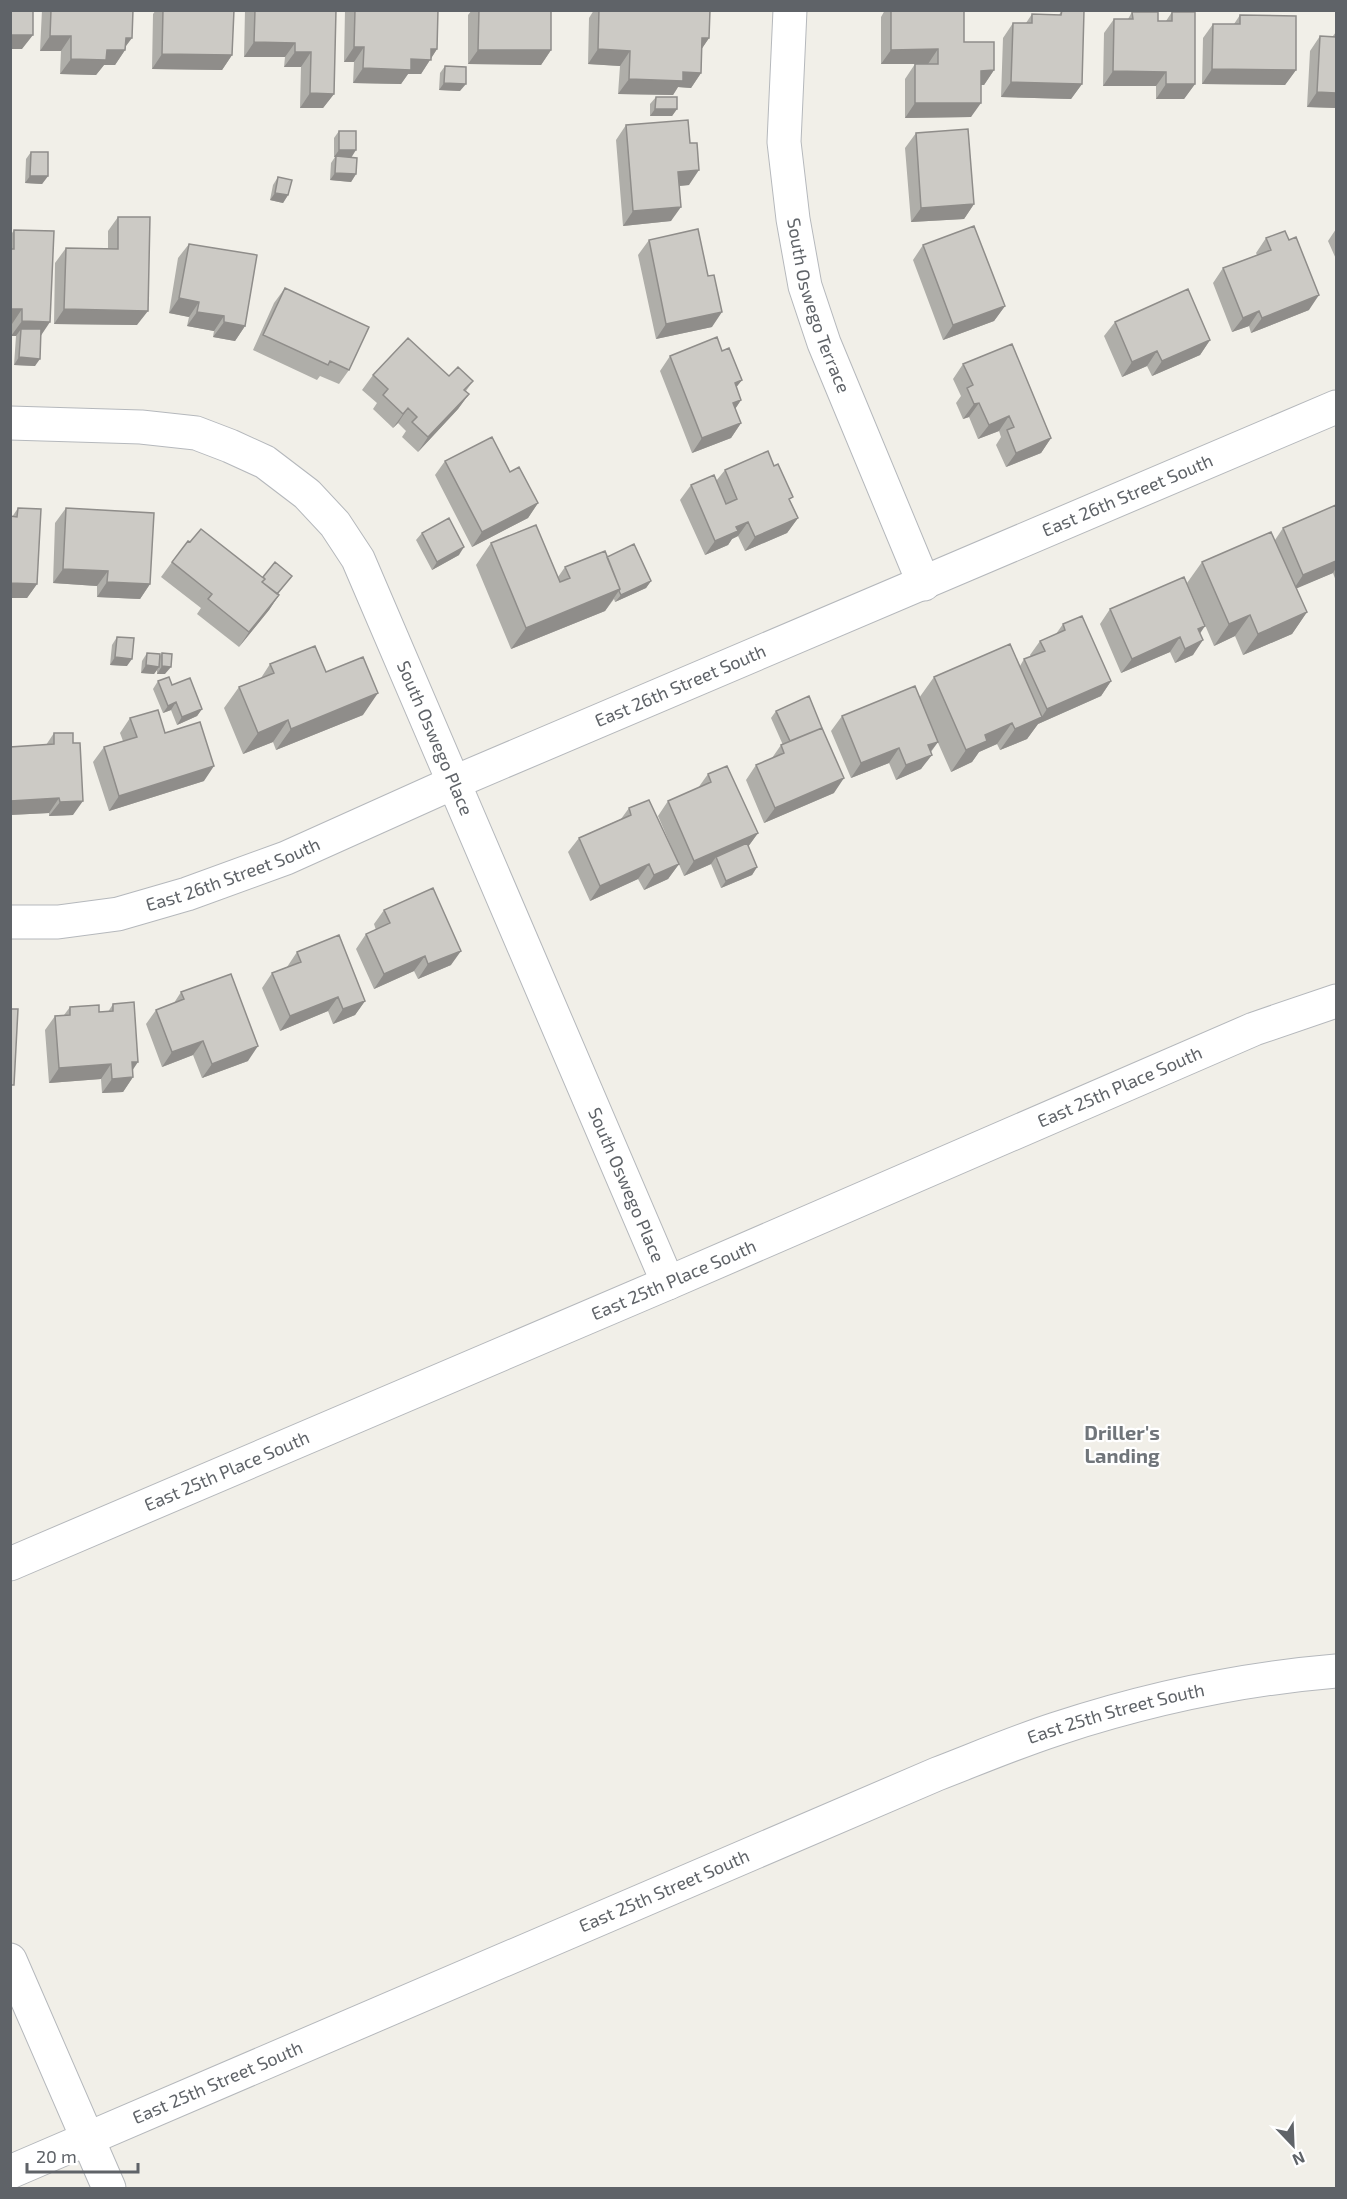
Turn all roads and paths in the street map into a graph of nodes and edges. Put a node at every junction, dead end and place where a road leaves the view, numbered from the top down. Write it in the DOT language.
graph roads {
  1 [pos="790,10"];
  2 [pos="1336,407"];
  3 [pos="10,423"];
  4 [pos="924,584"];
  5 [pos="454,782"];
  6 [pos="10,922"];
  7 [pos="1336,1001"];
  8 [pos="668,1283"];
  9 [pos="10,1564"];
  10 [pos="1336,1671"];
  11 [pos="10,1960"];
  12 [pos="87,2139"];
  13 [pos="10,2172"];
  14 [pos="109,2188"];
  1 -- 4 [label="street, South Oswego Terrace"];
  2 -- 4 [label="street, East 26th Street South"];
  3 -- 5 [label="street, South Oswego Place"];
  4 -- 5 [label="street, East 26th Street South"];
  5 -- 6 [label="street, East 26th Street South"];
  5 -- 8 [label="street, South Oswego Place"];
  7 -- 8 [label="street, East 25th Place South"];
  8 -- 9 [label="street, East 25th Place South"];
  10 -- 12 [label="street, East 25th Street South"];
  11 -- 12 [label="street"];
  12 -- 13 [label="street, East 25th Street South"];
  12 -- 14 [label="street"];
}
